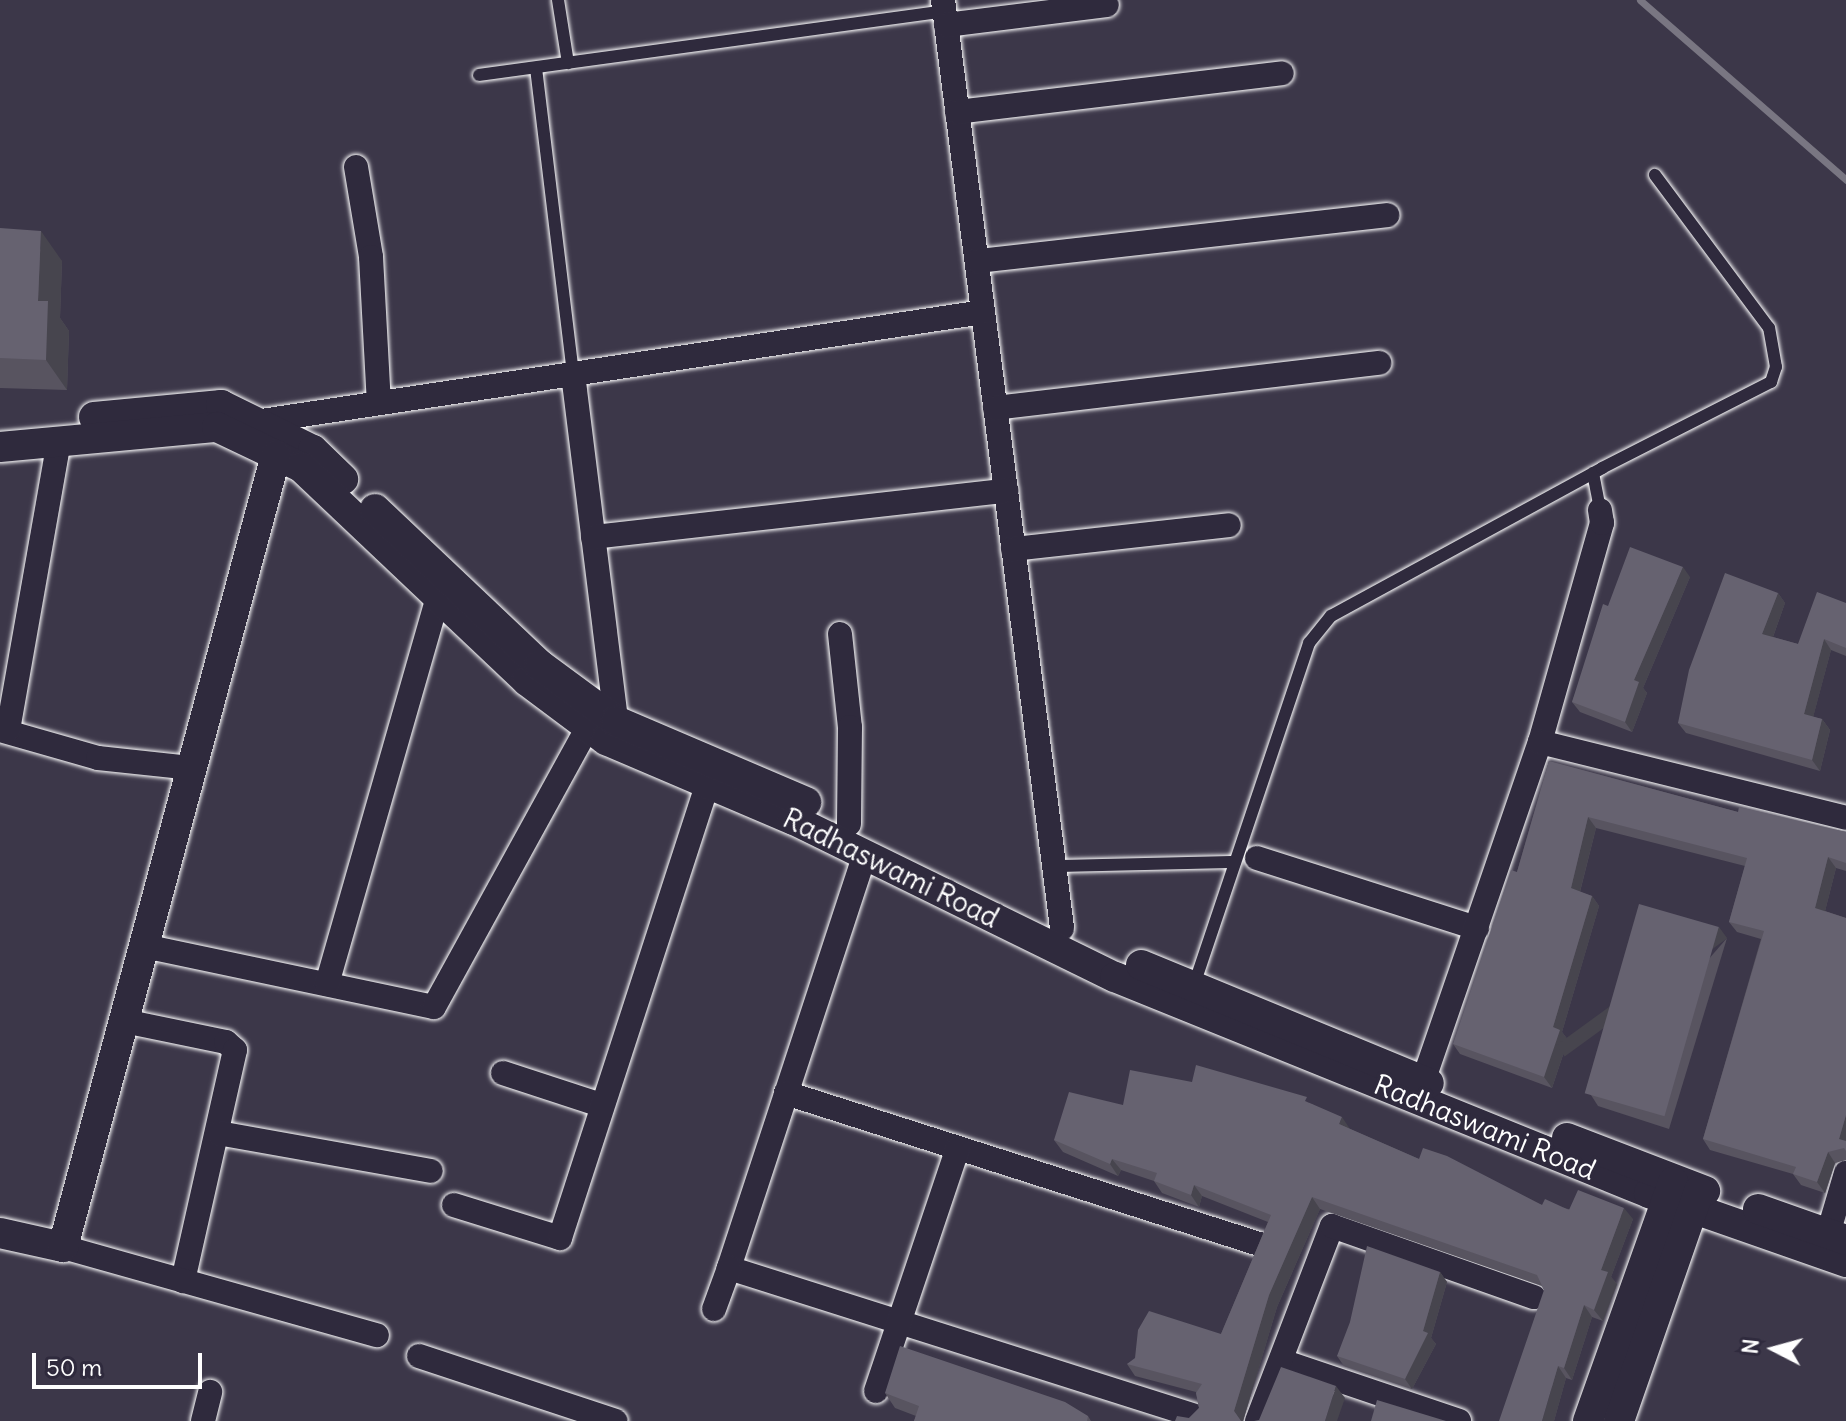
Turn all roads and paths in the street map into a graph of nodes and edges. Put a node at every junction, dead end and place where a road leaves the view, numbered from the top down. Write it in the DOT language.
graph roads {
  1 [pos="558,0"];
  2 [pos="1107,5"];
  3 [pos="944,12"];
  4 [pos="568,63"];
  5 [pos="536,68"];
  6 [pos="1282,73"];
  7 [pos="479,75"];
  8 [pos="957,112"];
  9 [pos="356,167"];
  10 [pos="1655,175"];
  11 [pos="1387,215"];
  12 [pos="978,261"];
  13 [pos="983,312"];
  14 [pos="1379,363"];
  15 [pos="573,374"];
  16 [pos="379,403"];
  17 [pos="995,408"];
  18 [pos="255,422"];
  19 [pos="0,426"];
  20 [pos="59,441"];
  21 [pos="0,447"];
  22 [pos="276,455"];
  23 [pos="1593,473"];
  24 [pos="1006,491"];
  25 [pos="1600,510"];
  26 [pos="1229,525"];
  27 [pos="593,537"];
  28 [pos="1013,549"];
  29 [pos="438,597"];
  30 [pos="840,634"];
  31 [pos="602,724"];
  32 [pos="4,730"];
  33 [pos="1540,742"];
  34 [pos="192,768"];
  35 [pos="708,783"];
  36 [pos="1846,818"];
  37 [pos="849,824"];
  38 [pos="865,854"];
  39 [pos="1246,860"];
  40 [pos="1055,866"];
  41 [pos="1062,928"];
  42 [pos="1477,928"];
  43 [pos="144,946"];
  44 [pos="327,984"];
  45 [pos="1194,986"];
  46 [pos="124,1021"];
  47 [pos="503,1073"];
  48 [pos="1420,1090"];
  49 [pos="786,1093"];
  50 [pos="601,1105"];
  51 [pos="218,1133"];
  52 [pos="958,1148"];
  53 [pos="431,1171"];
  54 [pos="1846,1173"];
  55 [pos="1683,1194"];
  56 [pos="454,1205"];
  57 [pos="0,1233"];
  58 [pos="1837,1237"];
  59 [pos="1258,1244"];
  60 [pos="63,1247"];
  61 [pos="1846,1262"];
  62 [pos="729,1268"];
  63 [pos="183,1281"];
  64 [pos="1534,1297"];
  65 [pos="714,1309"];
  66 [pos="900,1322"];
  67 [pos="377,1335"];
  68 [pos="419,1356"];
  69 [pos="1282,1361"];
  70 [pos="876,1391"];
  71 [pos="210,1392"];
  72 [pos="1193,1415"];
  73 [pos="602,1419"];
  74 [pos="203,1421"];
  75 [pos="1257,1421"];
  76 [pos="1459,1421"];
  77 [pos="1588,1421"];
  78 [pos="1619,1421"];
  1 -- 4 [label="lane"];
  2 -- 3 [label="street"];
  3 -- 4 [label="lane"];
  3 -- 8 [label="street"];
  4 -- 5 [label="lane"];
  5 -- 7 [label="lane"];
  5 -- 15 [label="lane"];
  6 -- 8 [label="street"];
  8 -- 12 [label="street"];
  9 -- 16 [label="street"];
  10 -- 23 [label="lane"];
  11 -- 12 [label="street"];
  12 -- 13 [label="street"];
  13 -- 15 [label="street"];
  13 -- 17 [label="street"];
  14 -- 17 [label="street"];
  15 -- 16 [label="street"];
  15 -- 27 [label="street"];
  16 -- 18 [label="street"];
  17 -- 24 [label="street"];
  18 -- 19 [label="street, Radhaswami Road"];
  18 -- 31 [label="street, Radhaswami Road"];
  20 -- 21 [label="street, Radhaswami Road"];
  20 -- 22 [label="street, Radhaswami Road"];
  20 -- 32 [label="street"];
  22 -- 29 [label="street, Radhaswami Road"];
  22 -- 34 [label="street"];
  23 -- 25 [label="lane"];
  23 -- 39 [label="lane"];
  24 -- 27 [label="street"];
  24 -- 28 [label="street"];
  25 -- 33 [label="street"];
  26 -- 28 [label="street"];
  27 -- 31 [label="street"];
  28 -- 40 [label="street"];
  29 -- 31 [label="street, Radhaswami Road"];
  29 -- 44 [label="street"];
  30 -- 37 [label="street"];
  31 -- 35 [label="street, Radhaswami Road"];
  31 -- 37 [label="street, Radhaswami Road"];
  31 -- 44 [label="street"];
  32 -- 34 [label="street"];
  33 -- 36 [label="street"];
  33 -- 42 [label="street"];
  34 -- 43 [label="street"];
  35 -- 38 [label="street, Radhaswami Road"];
  35 -- 50 [label="street"];
  37 -- 41 [label="street, Radhaswami Road"];
  38 -- 48 [label="street, Radhaswami Road"];
  38 -- 49 [label="street"];
  39 -- 40 [label="lane"];
  39 -- 42 [label="street"];
  39 -- 45 [label="lane"];
  40 -- 41 [label="street"];
  41 -- 45 [label="street, Radhaswami Road"];
  42 -- 48 [label="street"];
  43 -- 44 [label="street"];
  43 -- 46 [label="street"];
  45 -- 48 [label="street, Radhaswami Road"];
  46 -- 51 [label="street"];
  46 -- 60 [label="street"];
  47 -- 50 [label="street"];
  48 -- 55 [label="street, Radhaswami Road"];
  49 -- 52 [label="street"];
  49 -- 62 [label="street"];
  50 -- 56 [label="street"];
  51 -- 53 [label="street"];
  51 -- 63 [label="street"];
  52 -- 59 [label="street"];
  52 -- 66 [label="street"];
  54 -- 58 [label="street"];
  55 -- 58 [label="street, Radhaswami Road"];
  55 -- 61 [label="street, Radhaswami Road"];
  55 -- 77 [label="street"];
  55 -- 78 [label="street"];
  57 -- 60 [label="street"];
  60 -- 63 [label="street"];
  62 -- 65 [label="street"];
  62 -- 66 [label="street"];
  63 -- 67 [label="street"];
  64 -- 69 [label="street"];
  66 -- 70 [label="street"];
  66 -- 72 [label="street"];
  68 -- 73 [label="street"];
  69 -- 75 [label="street"];
  69 -- 76 [label="street"];
  71 -- 74 [label="street"];
}
